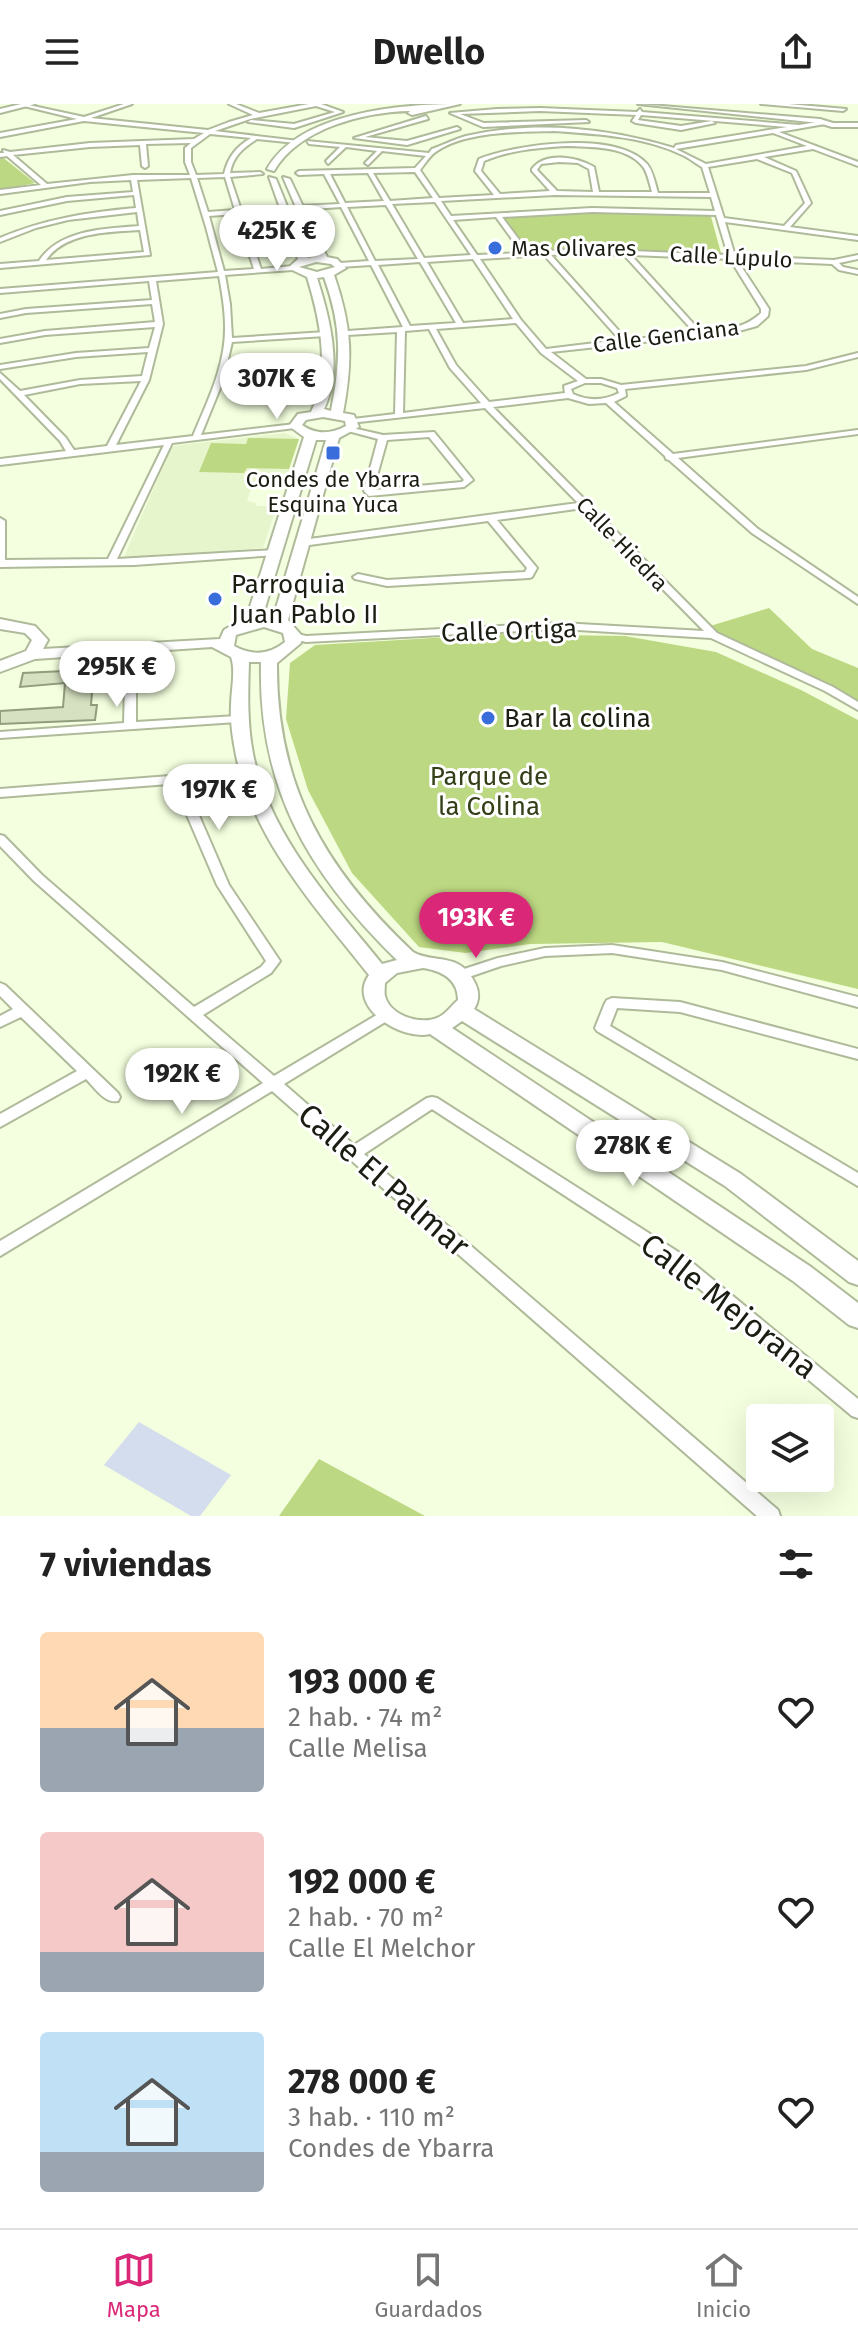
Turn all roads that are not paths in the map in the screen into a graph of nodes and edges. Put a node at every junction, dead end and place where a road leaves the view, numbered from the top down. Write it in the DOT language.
graph roads {
  1 [pos="129,104"];
  2 [pos="232,104"];
  3 [pos="317,104"];
  4 [pos="456,104"];
  5 [pos="676,104"];
  6 [pos="764,104"];
  7 [pos="831,104"];
  8 [pos="28,105"];
  9 [pos="778,105"];
  10 [pos="594,106"];
  11 [pos="390,108"];
  12 [pos="417,108"];
  13 [pos="641,108"];
  14 [pos="0,111"];
  15 [pos="843,113"];
  16 [pos="261,116"];
  17 [pos="426,118"];
  18 [pos="84,119"];
  19 [pos="730,120"];
  20 [pos="239,121"];
  21 [pos="436,121"];
  22 [pos="822,121"];
  23 [pos="586,122"];
  24 [pos="855,124"];
  25 [pos="447,125"];
  26 [pos="801,127"];
  27 [pos="457,129"];
  28 [pos="209,131"];
  29 [pos="581,131"];
  30 [pos="775,131"];
  31 [pos="0,135"];
  32 [pos="478,136"];
  33 [pos="256,137"];
  34 [pos="489,140"];
  35 [pos="194,141"];
  36 [pos="296,141"];
  37 [pos="143,142"];
  38 [pos="309,142"];
  39 [pos="500,144"];
  40 [pos="344,146"];
  41 [pos="0,147"];
  42 [pos="676,147"];
  43 [pos="813,147"];
  44 [pos="511,148"];
  45 [pos="381,149"];
  46 [pos="8,153"];
  47 [pos="427,154"];
  48 [pos="0,155"];
  49 [pos="294,155"];
  50 [pos="758,157"];
  51 [pos="328,162"];
  52 [pos="368,163"];
  53 [pos="858,164"];
  54 [pos="145,166"];
  55 [pos="705,166"];
  56 [pos="417,170"];
  57 [pos="326,172"];
  58 [pos="370,172"];
  59 [pos="299,173"];
  60 [pos="260,174"];
  61 [pos="272,174"];
  62 [pos="193,175"];
  63 [pos="227,175"];
  64 [pos="133,177"];
  65 [pos="286,179"];
  66 [pos="45,185"];
  67 [pos="0,192"];
  68 [pos="137,193"];
  69 [pos="555,193"];
  70 [pos="596,193"];
  71 [pos="655,193"];
  72 [pos="714,195"];
  73 [pos="498,196"];
  74 [pos="437,200"];
  75 [pos="388,203"];
  76 [pos="342,205"];
  77 [pos="299,208"];
  78 [pos="284,209"];
  79 [pos="140,210"];
  80 [pos="237,211"];
  81 [pos="0,213"];
  82 [pos="204,214"];
  83 [pos="498,215"];
  84 [pos="720,216"];
  85 [pos="449,218"];
  86 [pos="143,228"];
  87 [pos="786,228"];
  88 [pos="858,238"];
  89 [pos="0,240"];
  90 [pos="625,252"];
  91 [pos="546,253"];
  92 [pos="526,254"];
  93 [pos="858,256"];
  94 [pos="476,257"];
  95 [pos="732,257"];
  96 [pos="323,259"];
  97 [pos="420,260"];
  98 [pos="42,261"];
  99 [pos="304,261"];
  100 [pos="834,262"];
  101 [pos="372,263"];
  102 [pos="340,265"];
  103 [pos="0,266"];
  104 [pos="293,268"];
  105 [pos="258,271"];
  106 [pos="856,272"];
  107 [pos="221,273"];
  108 [pos="328,273"];
  109 [pos="311,274"];
  110 [pos="152,278"];
  111 [pos="858,283"];
  112 [pos="0,291"];
  113 [pos="155,302"];
  114 [pos="0,316"];
  115 [pos="518,321"];
  116 [pos="159,324"];
  117 [pos="460,324"];
  118 [pos="431,327"];
  119 [pos="404,329"];
  120 [pos="348,333"];
  121 [pos="326,334"];
  122 [pos="700,335"];
  123 [pos="229,340"];
  124 [pos="0,341"];
  125 [pos="626,343"];
  126 [pos="152,350"];
  127 [pos="544,351"];
  128 [pos="858,355"];
  129 [pos="0,367"];
  130 [pos="0,375"];
  131 [pos="145,378"];
  132 [pos="584,381"];
  133 [pos="621,387"];
  134 [pos="17,394"];
  135 [pos="569,395"];
  136 [pos="608,401"];
  137 [pos="486,404"];
  138 [pos="316,413"];
  139 [pos="337,413"];
  140 [pos="399,415"];
  141 [pos="352,425"];
  142 [pos="295,426"];
  143 [pos="858,432"];
  144 [pos="311,435"];
  145 [pos="333,436"];
  146 [pos="196,438"];
  147 [pos="383,438"];
  148 [pos="169,442"];
  149 [pos="109,450"];
  150 [pos="72,454"];
  151 [pos="669,457"];
  152 [pos="0,462"];
  153 [pos="585,505"];
  154 [pos="491,518"];
  155 [pos="0,521"];
  156 [pos="302,543"];
  157 [pos="274,553"];
  158 [pos="111,562"];
  159 [pos="0,563"];
  160 [pos="358,577"];
  161 [pos="858,601"];
  162 [pos="2,622"];
  163 [pos="246,624"];
  164 [pos="713,635"];
  165 [pos="294,636"];
  166 [pos="231,644"];
  167 [pos="36,647"];
  168 [pos="131,647"];
  169 [pos="276,654"];
  170 [pos="2,667"];
  171 [pos="858,707"];
  172 [pos="237,719"];
  173 [pos="130,726"];
  174 [pos="0,735"];
  175 [pos="0,793"];
  176 [pos="0,839"];
  177 [pos="412,962"];
  178 [pos="460,975"];
  179 [pos="381,976"];
  180 [pos="0,988"];
  181 [pos="858,1002"];
  182 [pos="23,1010"];
  183 [pos="462,1011"];
  184 [pos="193,1014"];
  185 [pos="385,1016"];
  186 [pos="0,1022"];
  187 [pos="433,1026"];
  188 [pos="858,1054"];
  189 [pos="87,1072"];
  190 [pos="274,1084"];
  191 [pos="113,1097"];
  192 [pos="0,1121"];
  193 [pos="353,1153"];
  194 [pos="858,1180"];
  195 [pos="0,1249"];
  196 [pos="858,1275"];
  197 [pos="858,1317"];
  198 [pos="858,1410"];
  199 [pos="771,1516"];
  1 -- 18 [label="street"];
  2 -- 16 [label="street"];
  3 -- 16 [label="street"];
  3 -- 20 [label="street"];
  4 -- 12 [label="main road"];
  5 -- 22 [label="main road"];
  6 -- 9 [label="street"];
  7 -- 15 [label="street"];
  8 -- 14 [label="main road"];
  8 -- 18 [label="street"];
  9 -- 15 [label="street"];
  10 -- 13 [label="street"];
  10 -- 23 [label="street"];
  10 -- 23 [label="street"];
  11 -- 12 [label="main road"];
  11 -- 36 [label="main road"];
  11 -- 38 [label="main road"];
  12 -- 17 [label="street"];
  13 -- 19 [label="street"];
  13 -- 19 [label="street"];
  13 -- 22 [label="main road"];
  15 -- 22 [label="main road"];
  15 -- 24 [label="main road"];
  16 -- 20 [label="street"];
  17 -- 21 [label="street"];
  17 -- 27 [label="street"];
  18 -- 28 [label="street"];
  18 -- 31 [label="street"];
  19 -- 26 [label="street"];
  20 -- 28 [label="street"];
  22 -- 24 [label="main road"];
  22 -- 26 [label="street"];
  23 -- 29 [label="street"];
  25 -- 27 [label="street"];
  26 -- 30 [label="street"];
  27 -- 32 [label="street"];
  28 -- 33 [label="street"];
  28 -- 35 [label="street"];
  29 -- 32 [label="street"];
  29 -- 42 [label="street"];
  30 -- 42 [label="street"];
  30 -- 43 [label="street"];
  32 -- 34 [label="street"];
  32 -- 47 [label="street"];
  33 -- 36 [label="street"];
  33 -- 63 [label="street"];
  35 -- 37 [label="street"];
  35 -- 62 [label="street"];
  36 -- 61 [label="main road"];
  37 -- 46 [label="street"];
  37 -- 54 [label="street"];
  38 -- 40 [label="street"];
  38 -- 49 [label="main road"];
  39 -- 44 [label="street"];
  40 -- 45 [label="street"];
  40 -- 51 [label="street"];
  41 -- 46 [label="street"];
  42 -- 55 [label="street"];
  43 -- 50 [label="street"];
  43 -- 53 [label="street"];
  44 -- 71 [label="street"];
  44 -- 73 [label="street"];
  45 -- 47 [label="street"];
  45 -- 52 [label="street"];
  46 -- 48 [label="street"];
  46 -- 66 [label="street"];
  47 -- 56 [label="street"];
  50 -- 55 [label="street"];
  50 -- 87 [label="street"];
  55 -- 72 [label="street, Calle Genciana"];
  56 -- 58 [label="street"];
  56 -- 74 [label="street, Calle Genciana"];
  57 -- 58 [label="street"];
  57 -- 59 [label="street"];
  57 -- 76 [label="street"];
  58 -- 75 [label="street"];
  59 -- 61 [label="main road"];
  59 -- 65 [label="main road"];
  60 -- 61 [label="main road"];
  60 -- 63 [label="street"];
  61 -- 65 [label="main road"];
  61 -- 78 [label="main road"];
  62 -- 63 [label="street"];
  62 -- 64 [label="street"];
  62 -- 82 [label="street"];
  63 -- 80 [label="street"];
  64 -- 66 [label="street"];
  64 -- 68 [label="street"];
  65 -- 77 [label="main road"];
  66 -- 67 [label="street"];
  68 -- 79 [label="street"];
  68 -- 81 [label="street"];
  69 -- 70 [label="street"];
  69 -- 70 [label="street"];
  69 -- 73 [label="street"];
  70 -- 71 [label="street"];
  71 -- 72 [label="street"];
  72 -- 84 [label="street, Calle Genciana"];
  73 -- 74 [label="street"];
  74 -- 75 [label="street"];
  74 -- 85 [label="street, Calle Genciana"];
  75 -- 76 [label="street"];
  75 -- 97 [label="street"];
  76 -- 77 [label="street"];
  76 -- 101 [label="street"];
  77 -- 96 [label="main road"];
  78 -- 80 [label="street"];
  78 -- 99 [label="main road"];
  79 -- 86 [label="street"];
  79 -- 89 [label="street"];
  80 -- 82 [label="street"];
  80 -- 105 [label="street"];
  82 -- 107 [label="street"];
  83 -- 84 [label="street"];
  83 -- 85 [label="street"];
  83 -- 92 [label="street"];
  84 -- 87 [label="street"];
  84 -- 95 [label="street, Calle Genciana"];
  85 -- 94 [label="street, Calle Genciana"];
  86 -- 98 [label="street"];
  86 -- 98 [label="street"];
  87 -- 88 [label="street"];
  90 -- 91 [label="street, Calle Lúpulo"];
  90 -- 95 [label="street, Calle Lúpulo"];
  90 -- 122 [label="street"];
  91 -- 92 [label="street, Calle Lúpulo"];
  91 -- 125 [label="street"];
  92 -- 94 [label="street, Calle Lúpulo"];
  93 -- 100 [label="street"];
  94 -- 97 [label="street, Calle Lúpulo"];
  94 -- 115 [label="street, Calle Genciana"];
  95 -- 100 [label="street, Calle Lúpulo"];
  95 -- 122 [label="street, Calle Genciana"];
  96 -- 99 [label="main road"];
  96 -- 102 [label="main road"];
  97 -- 101 [label="street, Calle Lúpulo"];
  97 -- 117 [label="street"];
  98 -- 103 [label="street"];
  99 -- 104 [label="main road"];
  100 -- 106 [label="street"];
  101 -- 102 [label="street, Calle Lúpulo"];
  101 -- 119 [label="street"];
  102 -- 108 [label="main road"];
  104 -- 105 [label="street"];
  104 -- 109 [label="main road"];
  105 -- 107 [label="street"];
  106 -- 111 [label="street"];
  107 -- 110 [label="street"];
  107 -- 123 [label="street"];
  108 -- 109 [label="main road"];
  108 -- 120 [label="main road"];
  109 -- 121 [label="main road"];
  110 -- 112 [label="street"];
  110 -- 113 [label="street"];
  113 -- 114 [label="street"];
  113 -- 116 [label="street"];
  115 -- 117 [label="street"];
  115 -- 127 [label="street, Calle Genciana"];
  116 -- 124 [label="street"];
  116 -- 126 [label="street"];
  117 -- 118 [label="street"];
  118 -- 119 [label="street"];
  118 -- 137 [label="street, Calle Hiedra"];
  119 -- 120 [label="street"];
  119 -- 140 [label="street"];
  120 -- 139 [label="main road"];
  121 -- 123 [label="street"];
  121 -- 138 [label="main road"];
  122 -- 125 [label="street, Calle Genciana"];
  123 -- 146 [label="street"];
  125 -- 127 [label="street, Calle Genciana"];
  126 -- 129 [label="street"];
  126 -- 131 [label="street"];
  127 -- 132 [label="street, Calle Genciana"];
  128 -- 133 [label="street"];
  130 -- 134 [label="street"];
  131 -- 134 [label="street"];
  131 -- 149 [label="street"];
  132 -- 133 [label="street"];
  132 -- 135 [label="street"];
  133 -- 136 [label="street"];
  134 -- 150 [label="street"];
  135 -- 136 [label="street"];
  135 -- 137 [label="street"];
  136 -- 151 [label="street"];
  137 -- 140 [label="street"];
  137 -- 153 [label="street, Calle Hiedra"];
  138 -- 139 [label="main road"];
  138 -- 142 [label="main road"];
  139 -- 141 [label="main road"];
  140 -- 141 [label="street"];
  141 -- 145 [label="main road"];
  141 -- 147 [label="street"];
  142 -- 144 [label="main road"];
  142 -- 146 [label="street"];
  143 -- 151 [label="street"];
  144 -- 145 [label="main road"];
  144 -- 157 [label="main road"];
  145 -- 156 [label="main road"];
  146 -- 148 [label="street"];
  147 -- 147 [label="street"];
  148 -- 149 [label="street"];
  148 -- 158 [label="street"];
  149 -- 150 [label="street"];
  150 -- 152 [label="street"];
  151 -- 161 [label="street"];
  153 -- 154 [label="street"];
  153 -- 164 [label="street, Calle Hiedra"];
  154 -- 156 [label="street"];
  154 -- 160 [label="street"];
  155 -- 159 [label="street"];
  156 -- 165 [label="main road"];
  157 -- 158 [label="street"];
  157 -- 163 [label="main road"];
  158 -- 159 [label="street"];
  162 -- 167 [label="main road"];
  163 -- 165 [label="main road"];
  163 -- 166 [label="main road"];
  164 -- 165 [label="street, Calle Ortiga"];
  164 -- 171 [label="street, Calle Hiedra"];
  165 -- 169 [label="main road"];
  166 -- 167 [label="main road"];
  166 -- 168 [label="main road"];
  166 -- 169 [label="main road"];
  166 -- 172 [label="main road"];
  167 -- 168 [label="main road"];
  167 -- 170 [label="main road"];
  168 -- 173 [label="street"];
  169 -- 177 [label="main road"];
  172 -- 173 [label="street"];
  172 -- 179 [label="main road"];
  173 -- 174 [label="street"];
  175 -- 184 [label="street"];
  176 -- 184 [label="street, Calle El Palmar"];
  177 -- 178 [label="main road"];
  177 -- 179 [label="main road"];
  178 -- 181 [label="street"];
  178 -- 183 [label="main road"];
  179 -- 185 [label="main road"];
  180 -- 182 [label="street"];
  182 -- 186 [label="street"];
  182 -- 189 [label="street"];
  183 -- 187 [label="main road"];
  183 -- 196 [label="main road"];
  184 -- 190 [label="street, Calle El Palmar"];
  185 -- 187 [label="main road"];
  185 -- 190 [label="street"];
  187 -- 197 [label="main road"];
  188 -- 194 [label="street"];
  189 -- 191 [label="street"];
  189 -- 192 [label="street"];
  190 -- 193 [label="street, Calle El Palmar"];
  190 -- 195 [label="street"];
  193 -- 198 [label="street, Calle Mejorana"];
  193 -- 199 [label="street, Calle El Palmar"];
}
